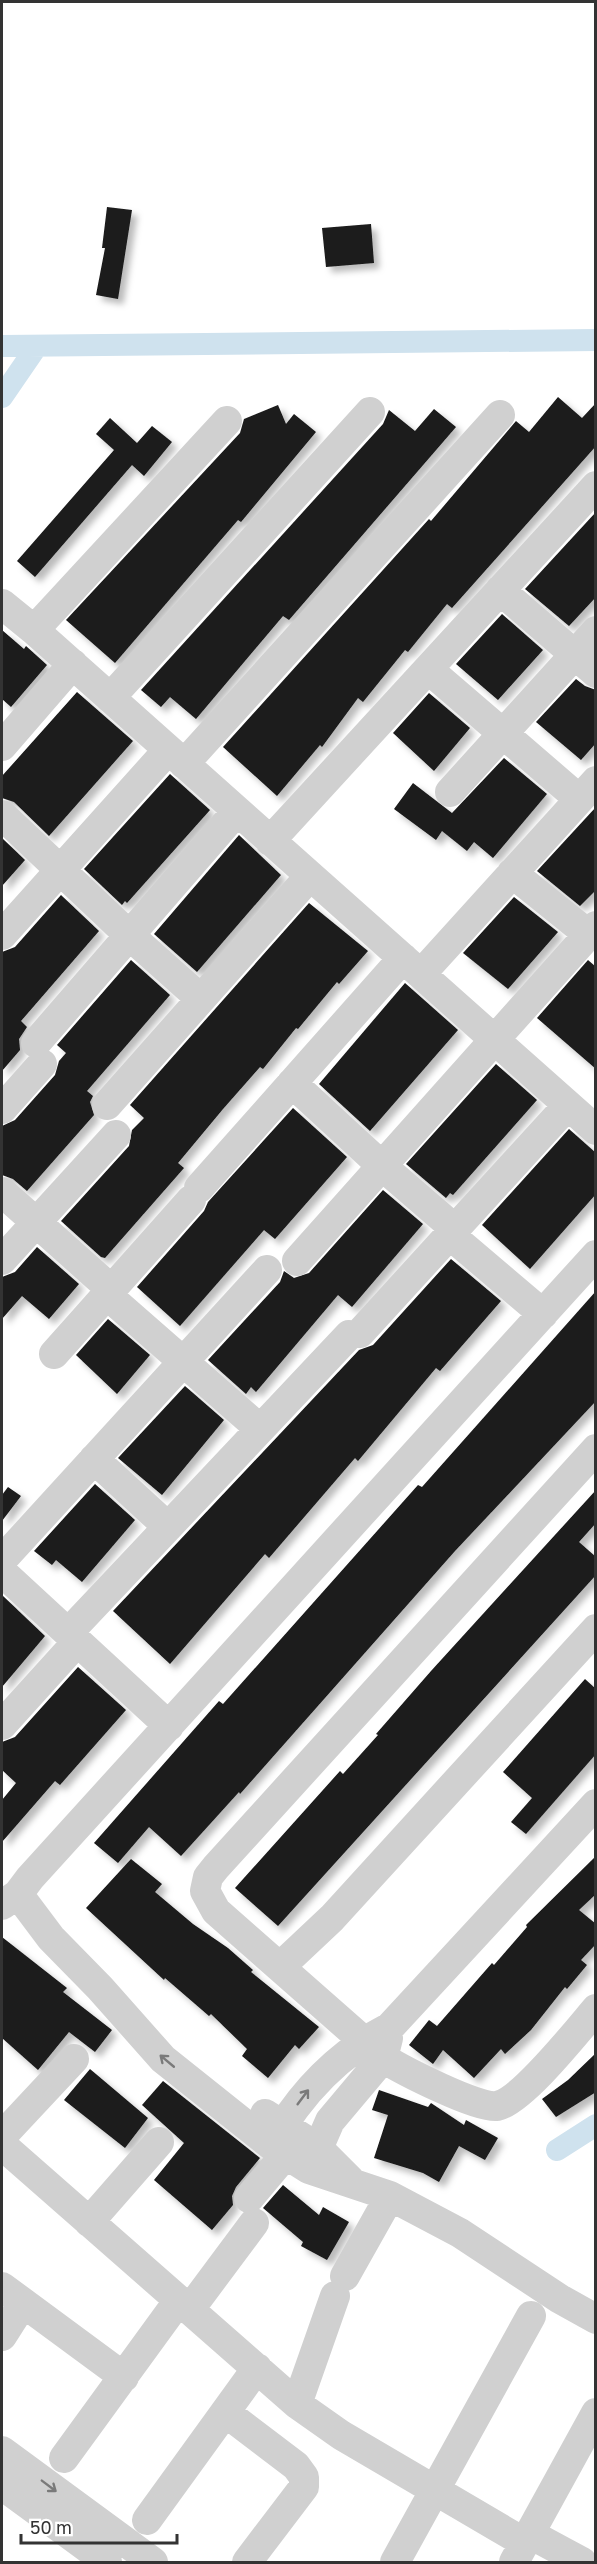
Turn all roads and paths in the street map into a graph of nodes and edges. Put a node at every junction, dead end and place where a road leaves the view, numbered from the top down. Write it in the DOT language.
graph roads {
  1 [pos="370,412"];
  2 [pos="500,415"];
  3 [pos="227,421"];
  4 [pos="595,486"];
  5 [pos="500,590"];
  6 [pos="2,604"];
  7 [pos="34,630"];
  8 [pos="596,631"];
  9 [pos="73,664"];
  10 [pos="585,664"];
  11 [pos="428,669"];
  12 [pos="110,698"];
  13 [pos="503,734"];
  14 [pos="2,746"];
  15 [pos="176,757"];
  16 [pos="587,790"];
  17 [pos="450,792"];
  18 [pos="237,810"];
  19 [pos="2,815"];
  20 [pos="270,841"];
  21 [pos="58,869"];
  22 [pos="512,873"];
  23 [pos="310,876"];
  24 [pos="592,930"];
  25 [pos="2,934"];
  26 [pos="129,935"];
  27 [pos="412,966"];
  28 [pos="201,999"];
  29 [pos="494,1040"];
  30 [pos="292,1083"];
  31 [pos="107,1105"];
  32 [pos="568,1105"];
  33 [pos="2,1109"];
  34 [pos="596,1130"];
  35 [pos="116,1135"];
  36 [pos="382,1166"];
  37 [pos="2,1192"];
  38 [pos="35,1223"];
  39 [pos="453,1232"];
  40 [pos="596,1255"];
  41 [pos="2,1260"];
  42 [pos="297,1261"];
  43 [pos="267,1270"];
  44 [pos="109,1292"];
  45 [pos="543,1314"];
  46 [pos="54,1354"];
  47 [pos="182,1363"];
  48 [pos="260,1429"];
  49 [pos="596,1449"];
  50 [pos="94,1459"];
  51 [pos="168,1527"];
  52 [pos="3,1573"];
  53 [pos="596,1629"];
  54 [pos="73,1638"];
  55 [pos="2,1725"];
  56 [pos="169,1726"];
  57 [pos="596,1804"];
  58 [pos="10,1899"];
  59 [pos="282,1966"];
  60 [pos="596,2009"];
  61 [pos="373,2049"];
  62 [pos="74,2059"];
  63 [pos="2,2136"];
  64 [pos="159,2142"];
  65 [pos="2,2145"];
  66 [pos="293,2149"];
  67 [pos="390,2196"];
  68 [pos="89,2222"];
  69 [pos="12,2295"];
  70 [pos="184,2305"];
  71 [pos="531,2316"];
  72 [pos="596,2319"];
  73 [pos="2,2336"];
  74 [pos="257,2368"];
  75 [pos="124,2377"];
  76 [pos="297,2404"];
  77 [pos="225,2412"];
  78 [pos="596,2414"];
  79 [pos="2,2451"];
  80 [pos="64,2458"];
  81 [pos="2,2485"];
  82 [pos="433,2489"];
  83 [pos="147,2520"];
  84 [pos="525,2551"];
  85 [pos="107,2562"];
  86 [pos="153,2562"];
  87 [pos="247,2562"];
  88 [pos="395,2562"];
  89 [pos="582,2562"];
  1 -- 12 [label="street"];
  2 -- 15 [label="street"];
  3 -- 7 [label="street"];
  4 -- 5 [label="street"];
  5 -- 10 [label="street"];
  5 -- 11 [label="street"];
  6 -- 7 [label="street"];
  7 -- 9 [label="street"];
  8 -- 10 [label="street"];
  9 -- 12 [label="street"];
  9 -- 14 [label="street"];
  10 -- 13 [label="street"];
  11 -- 13 [label="street"];
  11 -- 20 [label="street"];
  12 -- 15 [label="street"];
  13 -- 16 [label="street"];
  13 -- 17 [label="street"];
  15 -- 18 [label="street"];
  15 -- 21 [label="street"];
  16 -- 22 [label="street"];
  18 -- 20 [label="street"];
  18 -- 26 [label="street"];
  19 -- 21 [label="street"];
  20 -- 23 [label="street"];
  21 -- 25 [label="street"];
  21 -- 26 [label="street"];
  22 -- 24 [label="street"];
  22 -- 27 [label="street"];
  23 -- 27 [label="street"];
  23 -- 28 [label="street"];
  24 -- 29 [label="street"];
  26 -- 28 [label="street"];
  26 -- 33 [label="street"];
  27 -- 29 [label="street"];
  27 -- 30 [label="street"];
  28 -- 31 [label="street"];
  29 -- 32 [label="street"];
  29 -- 36 [label="street"];
  30 -- 36 [label="street"];
  30 -- 44 [label="street"];
  32 -- 34 [label="street"];
  32 -- 39 [label="street"];
  35 -- 38 [label="street"];
  36 -- 39 [label="street"];
  36 -- 42 [label="street"];
  37 -- 38 [label="street"];
  38 -- 41 [label="street"];
  38 -- 44 [label="street"];
  39 -- 45 [label="street"];
  39 -- 48 [label="street"];
  40 -- 45 [label="street"];
  43 -- 47 [label="street"];
  44 -- 46 [label="street"];
  44 -- 47 [label="street"];
  45 -- 56 [label="street"];
  47 -- 48 [label="street"];
  47 -- 50 [label="street"];
  48 -- 51 [label="street"];
  49 -- 59 [label="street"];
  50 -- 51 [label="street"];
  50 -- 52 [label="street"];
  51 -- 54 [label="street"];
  52 -- 54 [label="street"];
  53 -- 59 [label="street"];
  54 -- 55 [label="street"];
  54 -- 56 [label="street"];
  56 -- 58 [label="street"];
  57 -- 61 [label="street"];
  58 -- 66 [label="street"];
  59 -- 61 [label="street"];
  60 -- 61 [label="street"];
  61 -- 66 [label="street"];
  66 -- 61 [label="street, one-way"];
  62 -- 63 [label="street"];
  64 -- 68 [label="street"];
  65 -- 68 [label="street"];
  66 -- 67 [label="street"];
  66 -- 70 [label="street"];
  67 -- 72 [label="street"];
  67 -- 76 [label="street"];
  68 -- 70 [label="street"];
  69 -- 73 [label="street"];
  69 -- 75 [label="street"];
  70 -- 74 [label="street"];
  70 -- 75 [label="street"];
  71 -- 82 [label="street"];
  74 -- 76 [label="street"];
  74 -- 77 [label="street"];
  75 -- 80 [label="street"];
  76 -- 82 [label="street"];
  77 -- 83 [label="street"];
  77 -- 87 [label="street"];
  78 -- 84 [label="street"];
  79 -- 86 [label="street, one-way"];
  81 -- 85 [label="street"];
  82 -- 84 [label="street"];
  82 -- 88 [label="street"];
  84 -- 89 [label="street"];
}
